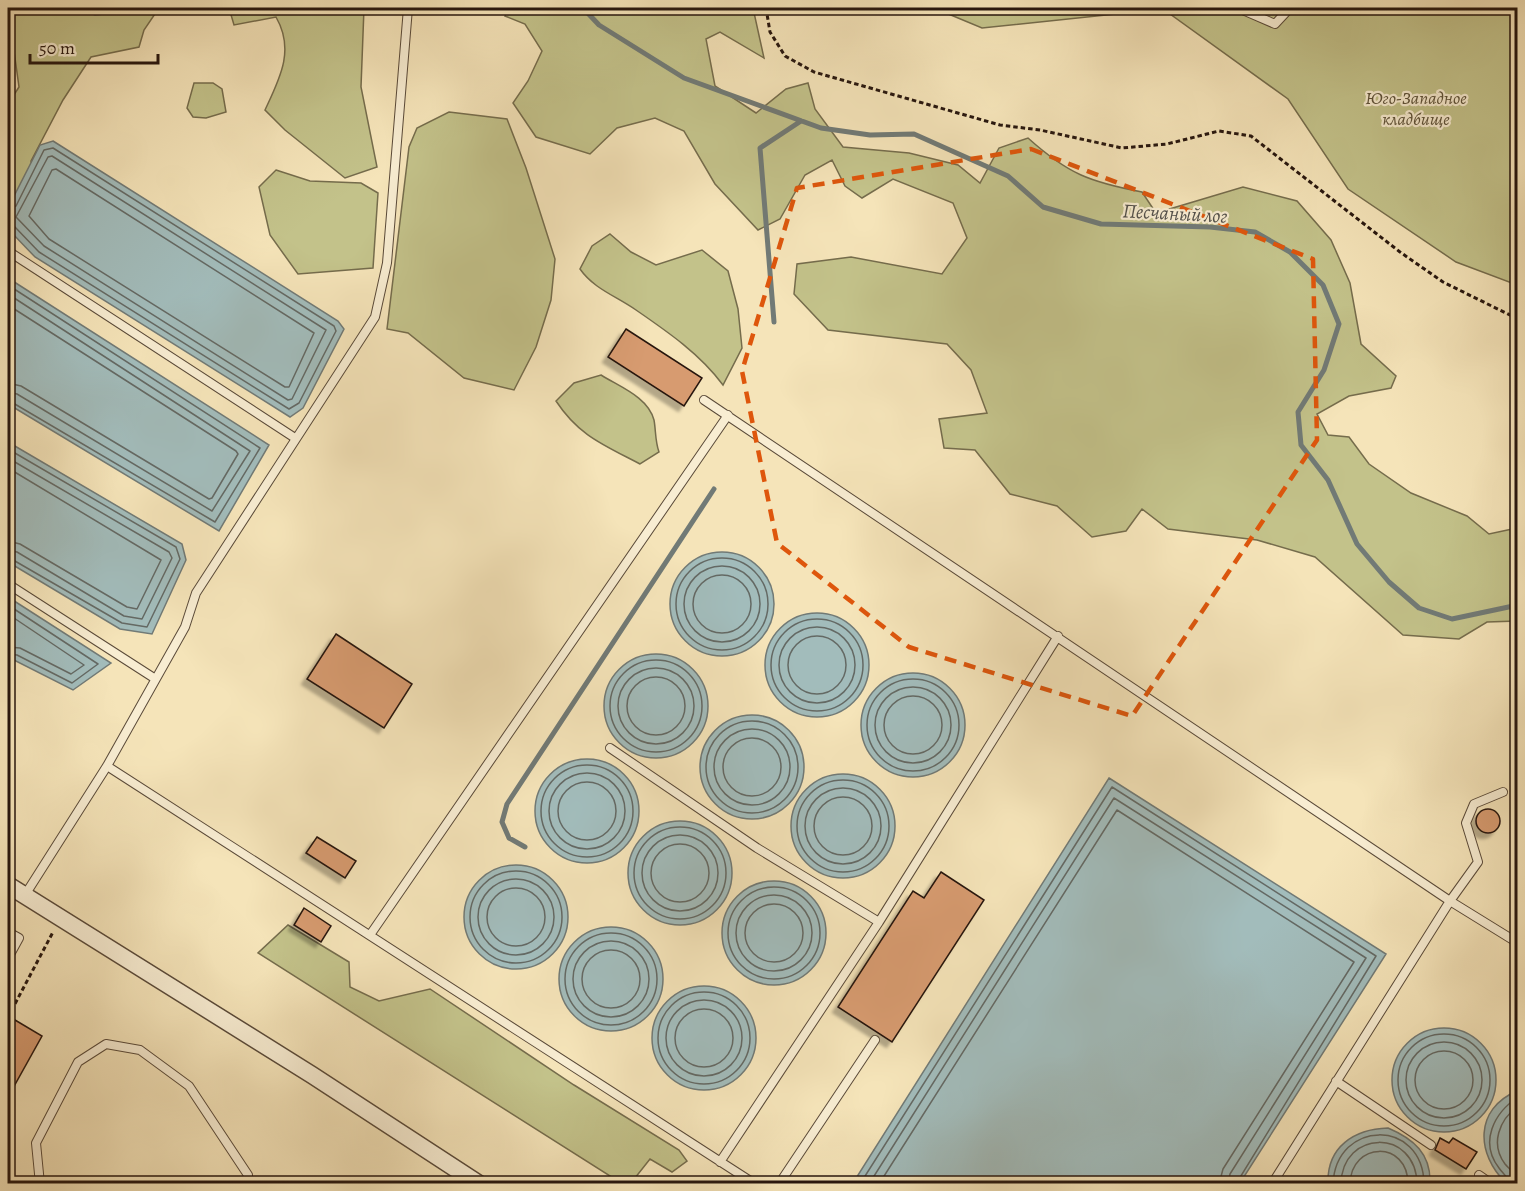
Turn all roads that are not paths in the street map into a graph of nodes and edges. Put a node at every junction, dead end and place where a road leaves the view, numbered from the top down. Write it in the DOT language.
graph roads {
  1 [pos="408,8"];
  2 [pos="1238,8"];
  3 [pos="1290,8"];
  4 [pos="8,251"];
  5 [pos="704,400"];
  6 [pos="728,415"];
  7 [pos="295,438"];
  8 [pos="8,584"];
  9 [pos="1058,636"];
  10 [pos="154,678"];
  11 [pos="610,748"];
  12 [pos="107,766"];
  13 [pos="1503,792"];
  14 [pos="8,885"];
  15 [pos="25,895"];
  16 [pos="1450,901"];
  17 [pos="879,922"];
  18 [pos="8,932"];
  19 [pos="370,935"];
  20 [pos="1518,943"];
  21 [pos="8,958"];
  22 [pos="875,1040"];
  23 [pos="1336,1081"];
  24 [pos="1431,1145"];
  25 [pos="720,1162"];
  26 [pos="1479,1175"];
  27 [pos="40,1184"];
  28 [pos="248,1184"];
  29 [pos="479,1184"];
  30 [pos="755,1184"];
  31 [pos="779,1184"];
  32 [pos="1272,1184"];
  33 [pos="1492,1184"];
  1 -- 7 [label="lane"];
  2 -- 3 [label="lane"];
  4 -- 7 [label="lane"];
  5 -- 6 [label="lane"];
  6 -- 9 [label="lane"];
  6 -- 19 [label="lane"];
  7 -- 10 [label="lane"];
  8 -- 10 [label="lane"];
  9 -- 16 [label="lane"];
  9 -- 17 [label="lane"];
  10 -- 12 [label="lane"];
  11 -- 17 [label="lane"];
  12 -- 15 [label="lane"];
  12 -- 19 [label="lane"];
  13 -- 16 [label="lane"];
  14 -- 15 [label="street"];
  15 -- 29 [label="street"];
  16 -- 20 [label="lane"];
  16 -- 23 [label="lane"];
  17 -- 25 [label="lane"];
  18 -- 21 [label="lane"];
  19 -- 25 [label="lane"];
  22 -- 31 [label="lane"];
  23 -- 24 [label="lane"];
  23 -- 32 [label="lane"];
  25 -- 30 [label="lane"];
  26 -- 33 [label="lane"];
  27 -- 28 [label="lane"];
}
